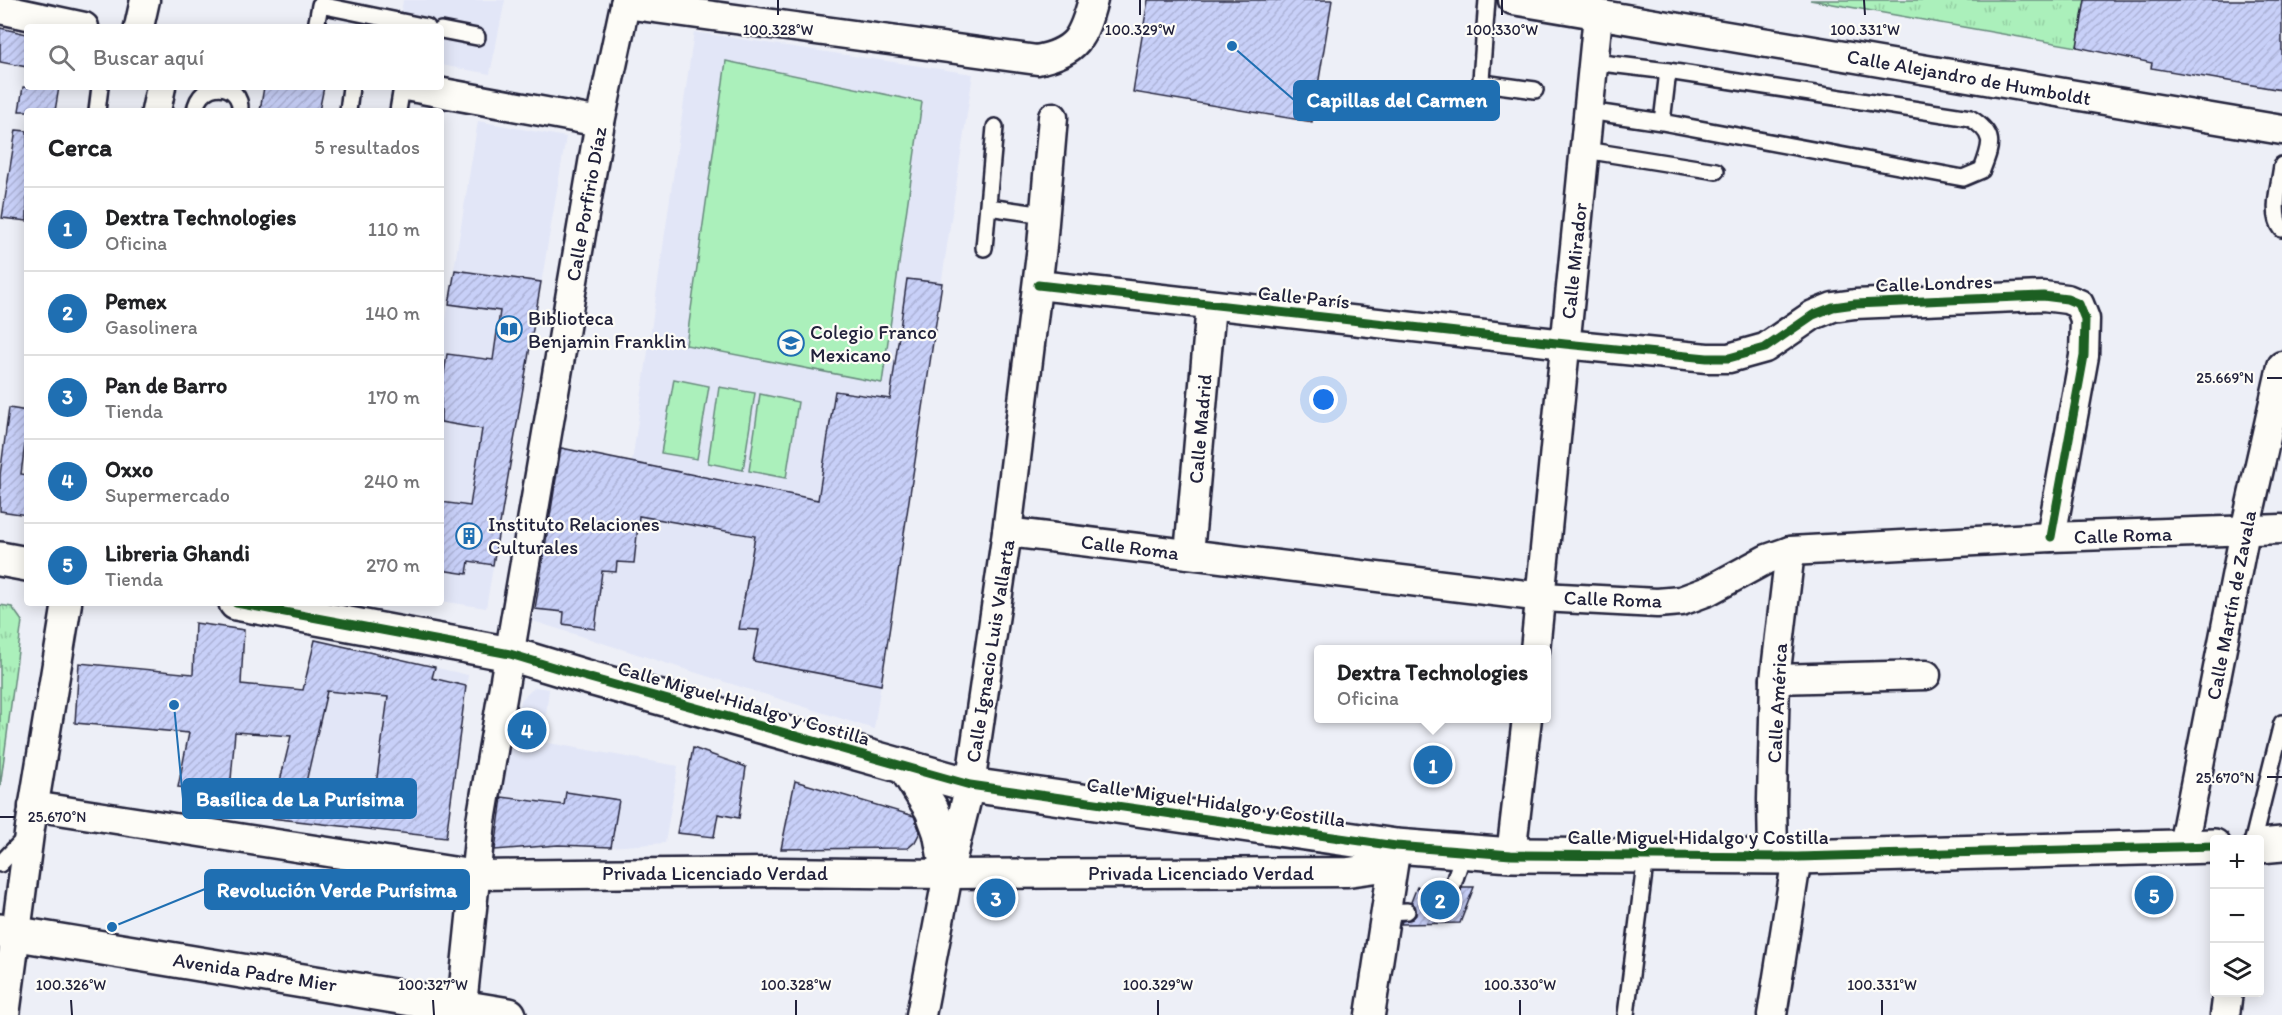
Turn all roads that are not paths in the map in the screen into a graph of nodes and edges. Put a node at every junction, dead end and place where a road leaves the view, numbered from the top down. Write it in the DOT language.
graph roads {
  1 [pos="145,0"];
  2 [pos="1093,0"];
  3 [pos="1488,0"];
  4 [pos="1513,0"];
  5 [pos="626,2"];
  6 [pos="0,9"];
  7 [pos="1598,15"];
  8 [pos="70,24"];
  9 [pos="140,24"];
  10 [pos="317,24"];
  11 [pos="412,24"];
  12 [pos="444,31"];
  13 [pos="477,37"];
  14 [pos="1593,62"];
  15 [pos="1668,71"];
  16 [pos="100,90"];
  17 [pos="160,90"];
  18 [pos="206,90"];
  19 [pos="227,90"];
  20 [pos="351,90"];
  21 [pos="402,90"];
  22 [pos="427,90"];
  23 [pos="1535,90"];
  24 [pos="97,108"];
  25 [pos="156,108"];
  26 [pos="196,108"];
  27 [pos="240,108"];
  28 [pos="348,108"];
  29 [pos="398,108"];
  30 [pos="1588,111"];
  31 [pos="1053,117"];
  32 [pos="600,122"];
  33 [pos="1662,122"];
  34 [pos="995,128"];
  35 [pos="2282,130"];
  36 [pos="1584,150"];
  37 [pos="2282,165"];
  38 [pos="1716,171"];
  39 [pos="988,207"];
  40 [pos="1045,215"];
  41 [pos="2282,229"];
  42 [pos="984,248"];
  43 [pos="1038,285"];
  44 [pos="1211,305"];
  45 [pos="1565,344"];
  46 [pos="2282,366"];
  47 [pos="2282,529"];
  48 [pos="2245,531"];
  49 [pos="1008,532"];
  50 [pos="2052,537"];
  51 [pos="1790,551"];
  52 [pos="1189,554"];
  53 [pos="0,560"];
  54 [pos="24,564"];
  55 [pos="1542,597"];
  56 [pos="66,606"];
  57 [pos="252,606"];
  58 [pos="1536,645"];
  59 [pos="510,654"];
  60 [pos="1926,675"];
  61 [pos="1775,679"];
  62 [pos="1526,723"];
  63 [pos="2282,723"];
  64 [pos="905,767"];
  65 [pos="970,785"];
  66 [pos="33,806"];
  67 [pos="29,834"];
  68 [pos="2254,835"];
  69 [pos="2282,844"];
  70 [pos="1392,846"];
  71 [pos="2199,846"];
  72 [pos="2264,846"];
  73 [pos="1464,851"];
  74 [pos="1511,855"];
  75 [pos="1646,856"];
  76 [pos="1785,856"];
  77 [pos="0,864"];
  78 [pos="476,874"];
  79 [pos="948,874"];
  80 [pos="1452,888"];
  81 [pos="8,932"];
  82 [pos="2227,997"];
  83 [pos="462,1011"];
  84 [pos="5,1015"];
  85 [pos="509,1015"];
  86 [pos="921,1015"];
  87 [pos="1370,1015"];
  88 [pos="1626,1015"];
  89 [pos="1772,1015"];
  90 [pos="2225,1015"];
  1 -- 9 [label="street"];
  2 -- 5 [label="street"];
  3 -- 23 [label="lane"];
  4 -- 7 [label="street, Calle Alejandro de Humboldt"];
  5 -- 32 [label="street, Calle Porfirio Díaz"];
  6 -- 8 [label="street"];
  7 -- 14 [label="street, Calle Mirador"];
  7 -- 35 [label="street, Calle Alejandro de Humboldt"];
  10 -- 11 [label="lane"];
  12 -- 13 [label="lane"];
  14 -- 15 [label="lane"];
  14 -- 30 [label="street, Calle Mirador"];
  15 -- 33 [label="lane"];
  15 -- 33 [label="lane"];
  16 -- 24 [label="lane"];
  17 -- 25 [label="street"];
  18 -- 26 [label="lane"];
  19 -- 27 [label="lane"];
  20 -- 28 [label="lane"];
  21 -- 29 [label="lane"];
  22 -- 32 [label="street"];
  30 -- 33 [label="lane"];
  30 -- 36 [label="street, Calle Mirador"];
  31 -- 40 [label="street, Calle Ignacio Luis Vallarta"];
  32 -- 59 [label="street, Calle Porfirio Díaz"];
  34 -- 39 [label="lane"];
  36 -- 38 [label="lane"];
  36 -- 45 [label="street, Calle Mirador"];
  37 -- 41 [label="lane"];
  39 -- 40 [label="lane"];
  39 -- 42 [label="lane"];
  40 -- 43 [label="street, Calle Ignacio Luis Vallarta"];
  43 -- 44 [label="street, Calle París"];
  43 -- 49 [label="street, Calle Ignacio Luis Vallarta"];
  44 -- 45 [label="street, Calle París"];
  44 -- 52 [label="street, Calle Madrid"];
  45 -- 50 [label="street, Calle Londres"];
  45 -- 55 [label="street, Calle Mirador"];
  46 -- 48 [label="street, Calle Martín de Zavala"];
  47 -- 48 [label="street, Calle Roma"];
  48 -- 50 [label="street, Calle Roma"];
  48 -- 71 [label="street, Calle Martín de Zavala"];
  49 -- 52 [label="street, Calle Roma"];
  49 -- 65 [label="street, Calle Ignacio Luis Vallarta"];
  50 -- 51 [label="street, Calle Roma"];
  51 -- 55 [label="street, Calle Roma"];
  51 -- 61 [label="street, Calle América"];
  52 -- 55 [label="street, Calle Roma"];
  53 -- 54 [label="street"];
  55 -- 58 [label="street, Calle Mirador"];
  56 -- 66 [label="street"];
  57 -- 59 [label="street, Calle Miguel Hidalgo y Costilla"];
  59 -- 64 [label="street, Calle Miguel Hidalgo y Costilla"];
  59 -- 78 [label="street, Calle Porfirio Díaz"];
  60 -- 61 [label="street"];
  61 -- 76 [label="street, Calle América"];
  62 -- 74 [label="street"];
  63 -- 68 [label="lane"];
  64 -- 65 [label="street, Calle Miguel Hidalgo y Costilla"];
  64 -- 79 [label="street"];
  65 -- 70 [label="street, Calle Miguel Hidalgo y Costilla"];
  65 -- 79 [label="street, Calle Ignacio Luis Vallarta"];
  66 -- 67 [label="street"];
  66 -- 78 [label="street, Privada Licenciado Verdad"];
  67 -- 77 [label="lane"];
  67 -- 81 [label="street"];
  69 -- 72 [label="street"];
  70 -- 73 [label="street, Calle Miguel Hidalgo y Costilla"];
  70 -- 79 [label="street, Privada Licenciado Verdad"];
  70 -- 87 [label="street"];
  71 -- 76 [label="street, Calle Miguel Hidalgo y Costilla"];
  73 -- 74 [label="street, Calle Miguel Hidalgo y Costilla"];
  73 -- 80 [label="lane"];
  74 -- 75 [label="street, Calle Miguel Hidalgo y Costilla"];
  75 -- 76 [label="street, Calle Miguel Hidalgo y Costilla"];
  75 -- 88 [label="lane"];
  76 -- 89 [label="street, Calle América"];
  78 -- 79 [label="street, Privada Licenciado Verdad"];
  78 -- 83 [label="street, Calle Porfirio Díaz"];
  79 -- 86 [label="street, Calle Ignacio Luis Vallarta"];
  81 -- 83 [label="street, Avenida Padre Mier"];
  81 -- 84 [label="street"];
  82 -- 90 [label="street"];
  83 -- 85 [label="street, Avenida Padre Mier"];
}
